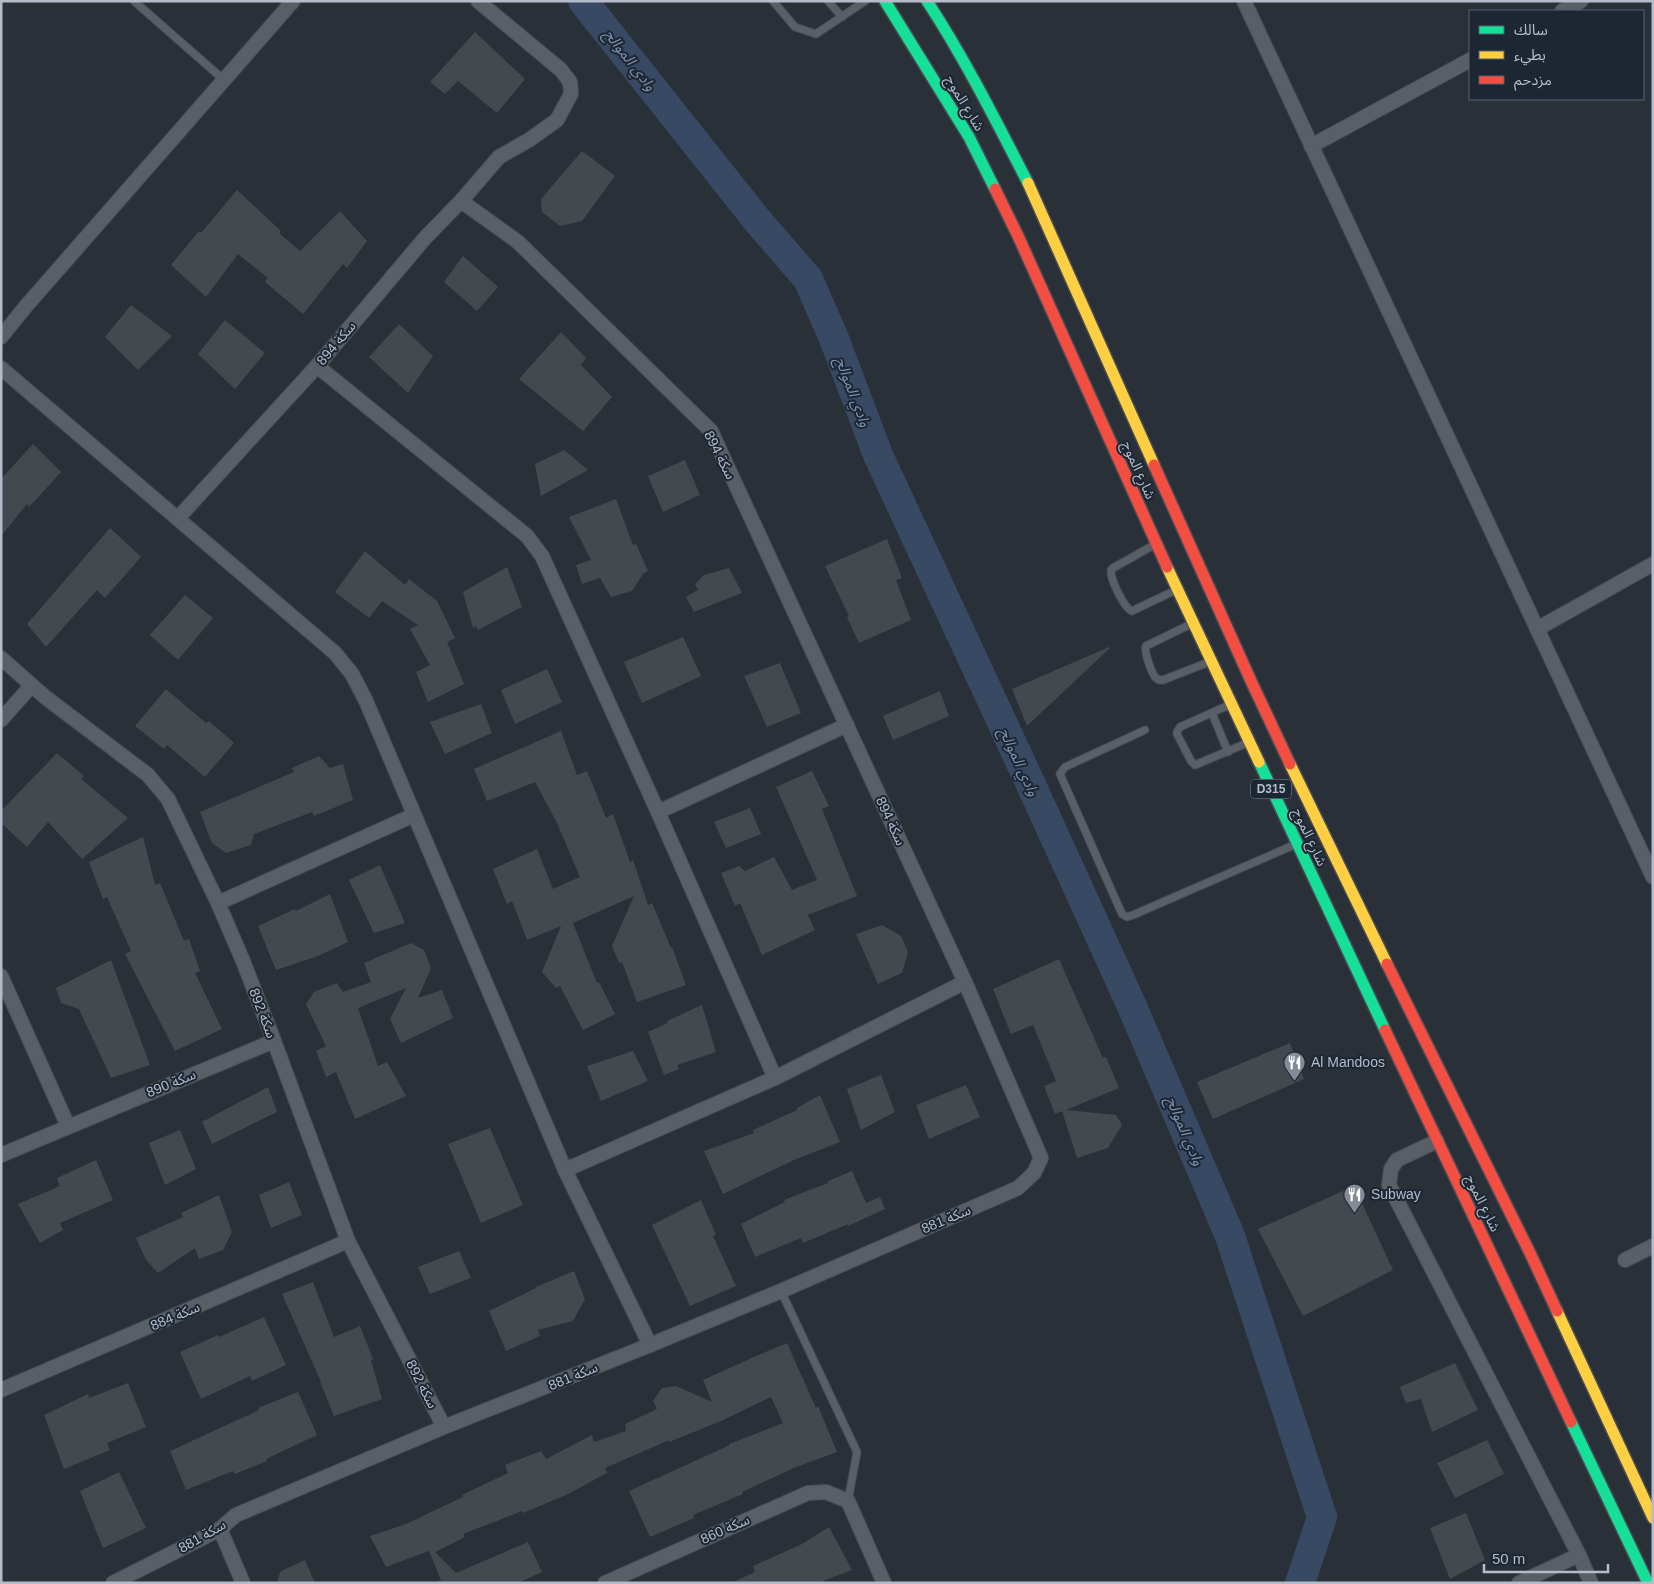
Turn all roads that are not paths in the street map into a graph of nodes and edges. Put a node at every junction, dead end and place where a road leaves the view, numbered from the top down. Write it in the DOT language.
graph roads {
  1 [pos="134,1"];
  2 [pos="293,1"];
  3 [pos="478,1"];
  4 [pos="773,1"];
  5 [pos="828,1"];
  6 [pos="865,1"];
  7 [pos="885,1"];
  8 [pos="927,1"];
  9 [pos="1244,1"];
  10 [pos="1581,1"];
  11 [pos="1564,10"];
  12 [pos="842,17"];
  13 [pos="1469,61"];
  14 [pos="224,80"];
  15 [pos="1311,146"];
  16 [pos="461,201"];
  17 [pos="1,337"];
  18 [pos="317,366"];
  19 [pos="1,368"];
  20 [pos="178,518"];
  21 [pos="1156,544"];
  22 [pos="1653,564"];
  23 [pos="1178,589"];
  24 [pos="1194,623"];
  25 [pos="1537,630"];
  26 [pos="1,658"];
  27 [pos="1212,661"];
  28 [pos="32,686"];
  29 [pos="1231,704"];
  30 [pos="1212,712"];
  31 [pos="1,720"];
  32 [pos="847,725"];
  33 [pos="1145,730"];
  34 [pos="1249,742"];
  35 [pos="1228,752"];
  36 [pos="658,812"];
  37 [pos="414,815"];
  38 [pos="1297,844"];
  39 [pos="1653,877"];
  40 [pos="218,903"];
  41 [pos="1,976"];
  42 [pos="966,982"];
  43 [pos="274,1041"];
  44 [pos="775,1078"];
  45 [pos="68,1126"];
  46 [pos="1437,1141"];
  47 [pos="1,1155"];
  48 [pos="565,1170"];
  49 [pos="1034,1173"];
  50 [pos="348,1241"];
  51 [pos="1653,1246"];
  52 [pos="1625,1260"];
  53 [pos="781,1291"];
  54 [pos="650,1345"];
  55 [pos="1,1390"];
  56 [pos="444,1427"];
  57 [pos="848,1501"];
  58 [pos="1653,1518"];
  59 [pos="220,1529"];
  60 [pos="1579,1555"];
  61 [pos="620,1579"];
  62 [pos="113,1583"];
  63 [pos="243,1583"];
  64 [pos="605,1583"];
  65 [pos="884,1583"];
  66 [pos="1519,1583"];
  67 [pos="1591,1583"];
  68 [pos="1648,1583"];
  1 -- 14 [label="lane"];
  2 -- 14 [label="street"];
  3 -- 16 [label="street"];
  4 -- 12 [label="lane"];
  5 -- 12 [label="lane"];
  6 -- 12 [label="lane"];
  7 -- 21 [label="main road, شارع الموج / D315"];
  8 -- 58 [label="main road, شارع الموج / D315"];
  9 -- 15 [label="street"];
  10 -- 11 [label="street"];
  13 -- 15 [label="street"];
  14 -- 17 [label="street"];
  15 -- 25 [label="street"];
  16 -- 18 [label="street, سكة 894"];
  16 -- 32 [label="street, سكة 894"];
  18 -- 20 [label="street, سكة 894"];
  18 -- 36 [label="street"];
  19 -- 20 [label="street"];
  20 -- 37 [label="street"];
  21 -- 23 [label="main road, شارع الموج / D315"];
  21 -- 23 [label="lane"];
  22 -- 25 [label="street"];
  23 -- 24 [label="main road, شارع الموج / D315"];
  24 -- 27 [label="main road, شارع الموج / D315"];
  24 -- 27 [label="lane"];
  25 -- 39 [label="street"];
  26 -- 28 [label="street, سكة 892"];
  27 -- 29 [label="main road, شارع الموج / D315"];
  28 -- 31 [label="street"];
  28 -- 40 [label="street, سكة 892"];
  29 -- 30 [label="lane"];
  29 -- 34 [label="main road, شارع الموج / D315"];
  30 -- 35 [label="lane"];
  30 -- 35 [label="lane"];
  32 -- 36 [label="street"];
  32 -- 42 [label="street, سكة 894"];
  33 -- 38 [label="lane"];
  34 -- 35 [label="lane"];
  34 -- 38 [label="main road, شارع الموج / D315"];
  36 -- 44 [label="street"];
  37 -- 40 [label="street"];
  37 -- 48 [label="street"];
  38 -- 46 [label="main road, شارع الموج / D315"];
  40 -- 43 [label="street, سكة 892"];
  41 -- 45 [label="street"];
  42 -- 44 [label="street"];
  42 -- 49 [label="street, سكة 894"];
  43 -- 45 [label="street, سكة 890"];
  43 -- 50 [label="street, سكة 892"];
  44 -- 48 [label="street"];
  45 -- 47 [label="street, سكة 890"];
  46 -- 60 [label="street"];
  46 -- 68 [label="main road, شارع الموج / D315"];
  48 -- 54 [label="street"];
  49 -- 53 [label="street, سكة 881"];
  50 -- 55 [label="street, سكة 884"];
  50 -- 56 [label="street, سكة 892"];
  51 -- 52 [label="street"];
  53 -- 54 [label="street, سكة 881"];
  53 -- 57 [label="lane"];
  54 -- 56 [label="street, سكة 881"];
  56 -- 59 [label="street, سكة 881"];
  57 -- 61 [label="street, سكة 860"];
  57 -- 65 [label="street"];
  59 -- 62 [label="street, سكة 881"];
  59 -- 63 [label="street"];
  60 -- 66 [label="street"];
  60 -- 67 [label="street"];
  61 -- 64 [label="street, سكة 860"];
}
